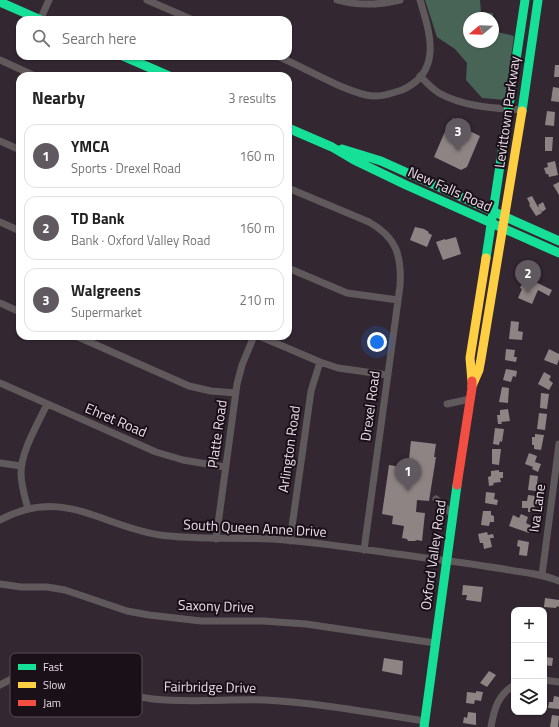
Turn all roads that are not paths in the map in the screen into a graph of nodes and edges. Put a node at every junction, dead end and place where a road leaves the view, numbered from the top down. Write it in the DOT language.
graph roads {
  1 [pos="49,0"];
  2 [pos="146,0"];
  3 [pos="337,0"];
  4 [pos="400,0"];
  5 [pos="420,0"];
  6 [pos="525,0"];
  7 [pos="538,0"];
  8 [pos="1,4"];
  9 [pos="30,16"];
  10 [pos="42,16"];
  11 [pos="184,16"];
  12 [pos="0,60"];
  13 [pos="132,60"];
  14 [pos="285,60"];
  15 [pos="26,72"];
  16 [pos="160,72"];
  17 [pos="420,76"];
  18 [pos="509,109"];
  19 [pos="522,110"];
  20 [pos="292,130"];
  21 [pos="0,141"];
  22 [pos="332,147"];
  23 [pos="16,148"];
  24 [pos="292,190"];
  25 [pos="494,211"];
  26 [pos="505,216"];
  27 [pos="0,222"];
  28 [pos="492,223"];
  29 [pos="503,228"];
  30 [pos="16,229"];
  31 [pos="559,241"];
  32 [pos="559,253"];
  33 [pos="292,270"];
  34 [pos="398,300"];
  35 [pos="0,303"];
  36 [pos="16,310"];
  37 [pos="85,340"];
  38 [pos="252,340"];
  39 [pos="268,340"];
  40 [pos="320,362"];
  41 [pos="388,375"];
  42 [pos="0,383"];
  43 [pos="472,388"];
  44 [pos="236,394"];
  45 [pos="470,399"];
  46 [pos="47,404"];
  47 [pos="447,404"];
  48 [pos="559,444"];
  49 [pos="0,463"];
  50 [pos="21,466"];
  51 [pos="225,467"];
  52 [pos="436,499"];
  53 [pos="28,509"];
  54 [pos="452,515"];
  55 [pos="0,520"];
  56 [pos="216,539"];
  57 [pos="290,541"];
  58 [pos="364,550"];
  59 [pos="446,561"];
  60 [pos="542,575"];
  61 [pos="559,581"];
  62 [pos="0,584"];
  63 [pos="435,643"];
  64 [pos="10,680"];
  65 [pos="547,680"];
  66 [pos="559,682"];
  67 [pos="0,685"];
  68 [pos="511,687"];
  69 [pos="142,697"];
  70 [pos="424,724"];
  71 [pos="491,727"];
  1 -- 10 [label="street"];
  2 -- 11 [label="street"];
  3 -- 4 [label="street"];
  5 -- 17 [label="street"];
  6 -- 18 [label="main road, Levittown Parkway"];
  7 -- 19 [label="main road, Levittown Parkway"];
  8 -- 9 [label="main road"];
  12 -- 15 [label="street"];
  13 -- 16 [label="main road"];
  14 -- 17 [label="street"];
  17 -- 18 [label="street"];
  18 -- 19 [label="street"];
  18 -- 25 [label="main road, Levittown Parkway"];
  19 -- 26 [label="main road, Levittown Parkway"];
  20 -- 22 [label="main road, New Falls Road"];
  21 -- 23 [label="street"];
  22 -- 25 [label="main road, New Falls Road"];
  22 -- 28 [label="main road, New Falls Road"];
  24 -- 34 [label="street, Drexel Road"];
  25 -- 26 [label="main road, New Falls Road"];
  25 -- 28 [label="main road, Oxford Valley Road"];
  26 -- 29 [label="main road, Levittown Parkway"];
  26 -- 31 [label="main road, New Falls Road"];
  27 -- 30 [label="street"];
  28 -- 29 [label="main road, New Falls Road"];
  28 -- 43 [label="main road, Oxford Valley Road"];
  29 -- 32 [label="main road, New Falls Road"];
  29 -- 43 [label="main road, Oxford Valley Road"];
  33 -- 34 [label="street"];
  34 -- 41 [label="street, Drexel Road"];
  35 -- 36 [label="street"];
  37 -- 44 [label="street"];
  38 -- 44 [label="street, Platte Road"];
  39 -- 40 [label="street"];
  40 -- 41 [label="street"];
  40 -- 57 [label="street, Arlington Road"];
  41 -- 58 [label="street, Drexel Road"];
  42 -- 46 [label="street, Ehret Road"];
  43 -- 45 [label="main road, Oxford Valley Road"];
  44 -- 51 [label="street, Platte Road"];
  45 -- 47 [label="street"];
  45 -- 54 [label="main road, Oxford Valley Road"];
  46 -- 50 [label="street"];
  46 -- 51 [label="street, Ehret Road"];
  48 -- 60 [label="street, Iva Lane"];
  49 -- 50 [label="street"];
  50 -- 53 [label="street"];
  51 -- 56 [label="street, Platte Road"];
  52 -- 54 [label="street"];
  53 -- 55 [label="street, South Queen Anne Drive"];
  53 -- 56 [label="street, South Queen Anne Drive"];
  54 -- 59 [label="main road, Oxford Valley Road"];
  56 -- 57 [label="street, South Queen Anne Drive"];
  57 -- 58 [label="street, South Queen Anne Drive"];
  58 -- 59 [label="street, South Queen Anne Drive"];
  59 -- 60 [label="street, South Queen Anne Drive"];
  59 -- 63 [label="main road, Oxford Valley Road"];
  60 -- 61 [label="street, South Queen Anne Drive"];
  62 -- 63 [label="street, Saxony Drive"];
  63 -- 70 [label="main road, Oxford Valley Road"];
  64 -- 67 [label="street, Fairbridge Drive"];
  65 -- 66 [label="street"];
  68 -- 71 [label="street"];
  69 -- 70 [label="street, Fairbridge Drive"];
}
